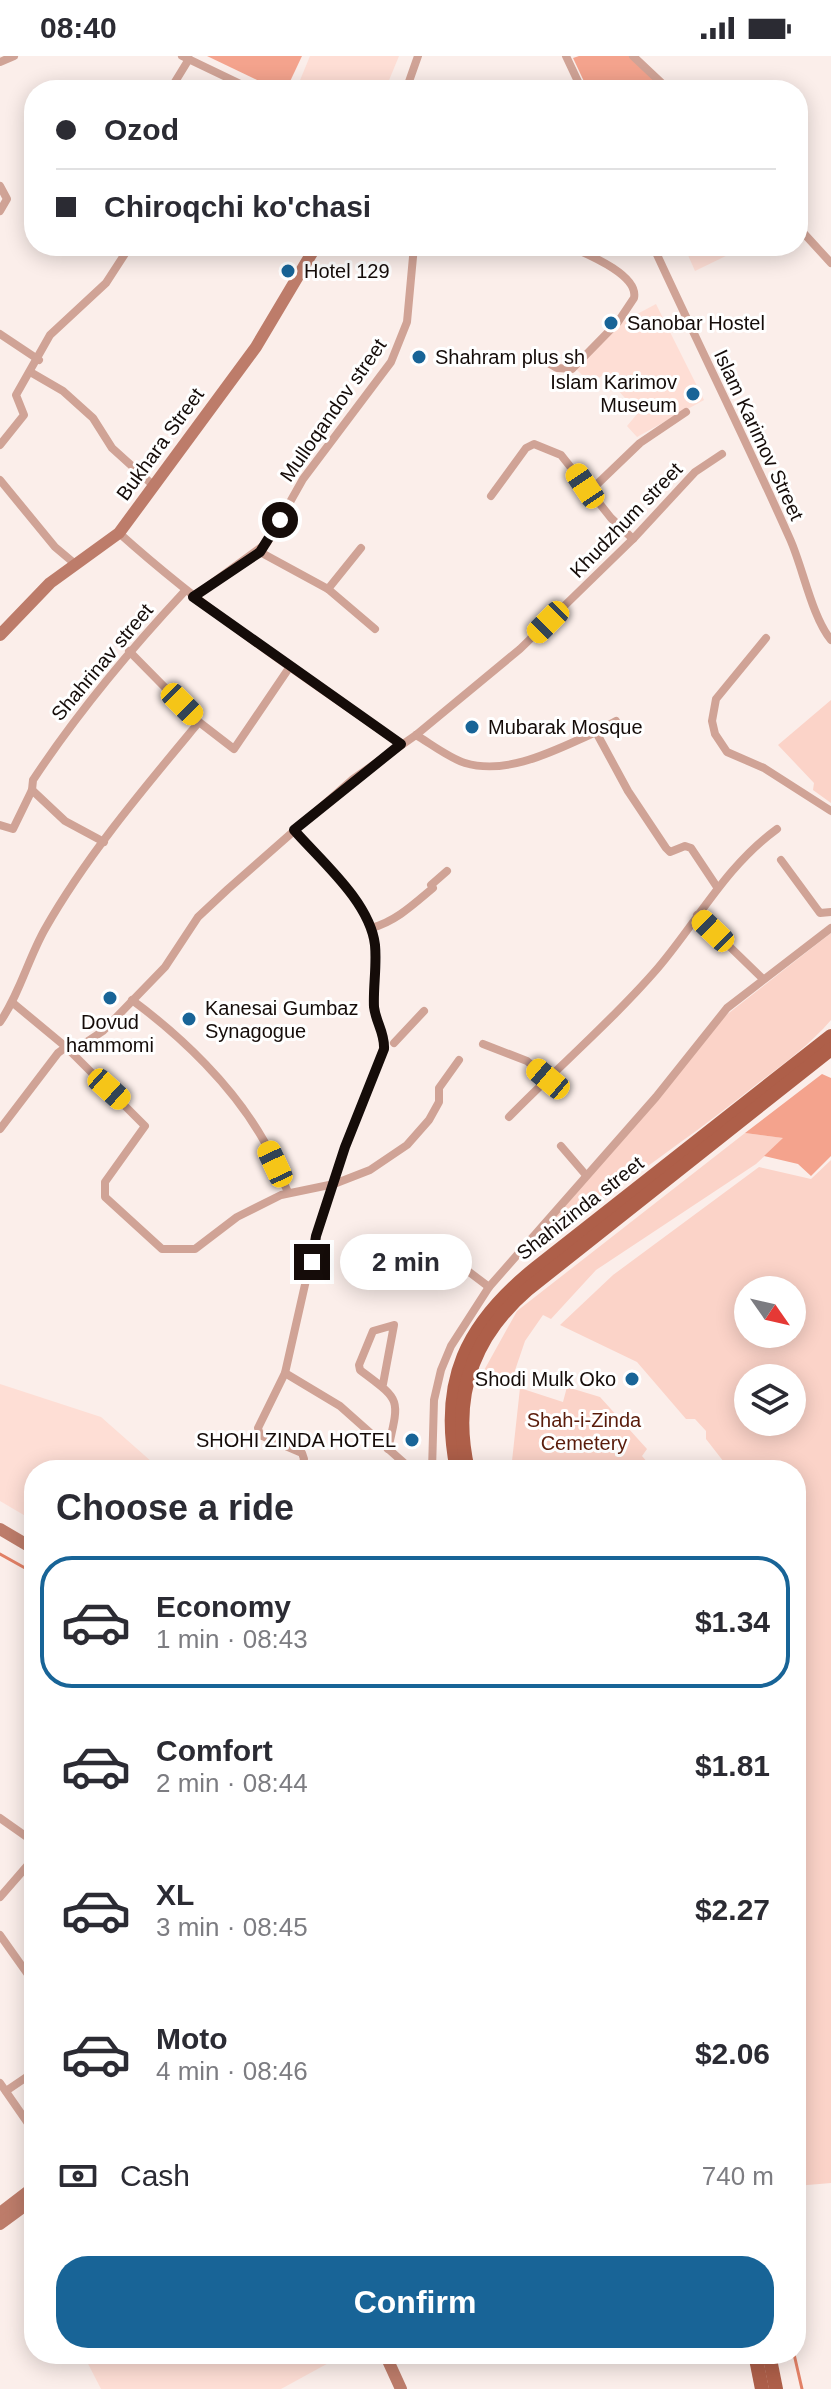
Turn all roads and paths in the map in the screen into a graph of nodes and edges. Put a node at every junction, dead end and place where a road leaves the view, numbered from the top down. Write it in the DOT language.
graph roads {
  1 [pos="14,56"];
  2 [pos="566,56"];
  3 [pos="633,56"];
  4 [pos="185,58"];
  5 [pos="417,60"];
  6 [pos="0,62"];
  7 [pos="175,80"];
  8 [pos="232,80"];
  9 [pos="410,80"];
  10 [pos="577,80"];
  11 [pos="658,80"];
  12 [pos="0,186"];
  13 [pos="0,211"];
  14 [pos="808,238"];
  15 [pos="124,256"];
  16 [pos="310,256"];
  17 [pos="414,256"];
  18 [pos="588,256"];
  19 [pos="658,256"];
  20 [pos="831,263"];
  21 [pos="0,334"];
  22 [pos="39,360"];
  23 [pos="543,360"];
  24 [pos="32,373"];
  25 [pos="686,412"];
  26 [pos="0,445"];
  27 [pos="722,454"];
  28 [pos="0,480"];
  29 [pos="154,486"];
  30 [pos="590,491"];
  31 [pos="491,496"];
  32 [pos="119,533"];
  33 [pos="633,539"];
  34 [pos="361,548"];
  35 [pos="260,552"];
  36 [pos="74,563"];
  37 [pos="328,589"];
  38 [pos="188,594"];
  39 [pos="375,629"];
  40 [pos="0,635"];
  41 [pos="766,638"];
  42 [pos="831,640"];
  43 [pos="129,651"];
  44 [pos="289,668"];
  45 [pos="616,721"];
  46 [pos="199,722"];
  47 [pos="596,732"];
  48 [pos="416,735"];
  49 [pos="401,744"];
  50 [pos="32,790"];
  51 [pos="831,811"];
  52 [pos="0,825"];
  53 [pos="777,829"];
  54 [pos="294,830"];
  55 [pos="104,842"];
  56 [pos="781,860"];
  57 [pos="447,871"];
  58 [pos="717,887"];
  59 [pos="831,912"];
  60 [pos="697,915"];
  61 [pos="371,928"];
  62 [pos="831,928"];
  63 [pos="763,979"];
  64 [pos="132,1000"];
  65 [pos="13,1003"];
  66 [pos="424,1011"];
  67 [pos="0,1022"];
  68 [pos="831,1036"];
  69 [pos="394,1043"];
  70 [pos="483,1044"];
  71 [pos="66,1047"];
  72 [pos="831,1049"];
  73 [pos="459,1060"];
  74 [pos="548,1079"];
  75 [pos="509,1117"];
  76 [pos="0,1129"];
  77 [pos="561,1146"];
  78 [pos="585,1174"];
  79 [pos="334,1184"];
  80 [pos="288,1192"];
  81 [pos="452,1259"];
  82 [pos="489,1287"];
  83 [pos="285,1373"];
  84 [pos="383,1384"];
  85 [pos="388,1449"];
  86 [pos="302,1460"];
  87 [pos="401,1460"];
  88 [pos="432,1460"];
  89 [pos="455,1460"];
  90 [pos="467,1460"];
  91 [pos="0,1529"];
  92 [pos="24,1543"];
  93 [pos="0,1818"];
  94 [pos="24,1835"];
  95 [pos="24,1869"];
  96 [pos="0,1897"];
  97 [pos="0,1935"];
  98 [pos="24,1969"];
  99 [pos="24,2077"];
  100 [pos="3,2087"];
  101 [pos="24,2117"];
  102 [pos="24,2195"];
  103 [pos="24,2206"];
  104 [pos="0,2213"];
  105 [pos="0,2224"];
  106 [pos="390,2364"];
  107 [pos="757,2364"];
  108 [pos="771,2364"];
  109 [pos="401,2389"];
  110 [pos="762,2389"];
  111 [pos="776,2389"];
  1 -- 6 [label="street"];
  2 -- 10 [label="street"];
  3 -- 11 [label="street"];
  4 -- 7 [label="street"];
  4 -- 8 [label="street"];
  5 -- 9 [label="street"];
  12 -- 13 [label="street"];
  14 -- 20 [label="street"];
  15 -- 22 [label="street"];
  16 -- 29 [label="street, Bukhara Street"];
  17 -- 35 [label="street, Mulloqandov street"];
  18 -- 23 [label="street"];
  19 -- 42 [label="street, Islam Karimov Street"];
  21 -- 22 [label="street"];
  22 -- 24 [label="street"];
  24 -- 26 [label="street"];
  24 -- 29 [label="street"];
  25 -- 30 [label="street"];
  27 -- 33 [label="street, Khudzhum street"];
  28 -- 36 [label="street"];
  29 -- 32 [label="street, Bukhara Street"];
  30 -- 31 [label="street"];
  30 -- 33 [label="street"];
  32 -- 36 [label="street, Bukhara Street"];
  32 -- 38 [label="street"];
  33 -- 48 [label="street, Khudzhum street"];
  34 -- 37 [label="street"];
  35 -- 37 [label="street"];
  35 -- 38 [label="street, Mulloqandov street"];
  36 -- 40 [label="street, Bukhara Street"];
  37 -- 39 [label="street"];
  38 -- 43 [label="street, Shahrinav street"];
  38 -- 44 [label="street"];
  41 -- 51 [label="street"];
  43 -- 46 [label="street"];
  43 -- 50 [label="street, Shahrinav street"];
  44 -- 46 [label="street"];
  44 -- 49 [label="street"];
  45 -- 47 [label="street"];
  46 -- 55 [label="street"];
  47 -- 48 [label="street"];
  47 -- 58 [label="street"];
  48 -- 49 [label="street, Khudzhum street"];
  49 -- 54 [label="street, Khudzhum street"];
  50 -- 52 [label="street, Shahrinav street"];
  50 -- 55 [label="street"];
  53 -- 58 [label="street"];
  54 -- 61 [label="street"];
  54 -- 64 [label="street, Khudzhum street"];
  55 -- 65 [label="street"];
  56 -- 59 [label="street"];
  57 -- 61 [label="street"];
  58 -- 60 [label="street"];
  60 -- 63 [label="street"];
  60 -- 74 [label="street"];
  61 -- 79 [label="street"];
  62 -- 63 [label="street"];
  63 -- 78 [label="street"];
  64 -- 71 [label="street, Khudzhum street"];
  64 -- 80 [label="street"];
  65 -- 67 [label="street"];
  65 -- 71 [label="street"];
  66 -- 69 [label="street"];
  68 -- 89 [label="main road, Shahizinda street"];
  70 -- 74 [label="street"];
  71 -- 76 [label="street, Khudzhum street"];
  71 -- 80 [label="street"];
  72 -- 90 [label="main road, Shahizinda street"];
  73 -- 79 [label="street"];
  74 -- 75 [label="street"];
  77 -- 78 [label="street"];
  78 -- 82 [label="street"];
  79 -- 80 [label="street"];
  79 -- 83 [label="street"];
  81 -- 82 [label="street"];
  82 -- 88 [label="street"];
  83 -- 85 [label="street"];
  83 -- 86 [label="street"];
  84 -- 84 [label="street"];
  84 -- 85 [label="street"];
  85 -- 87 [label="street"];
  91 -- 92 [label="street"];
  93 -- 94 [label="street"];
  95 -- 96 [label="street"];
  97 -- 98 [label="street"];
  99 -- 100 [label="street"];
  100 -- 101 [label="street"];
  102 -- 104 [label="street"];
  103 -- 105 [label="street"];
  106 -- 109 [label="street"];
  107 -- 110 [label="main road"];
  108 -- 111 [label="main road"];
}
